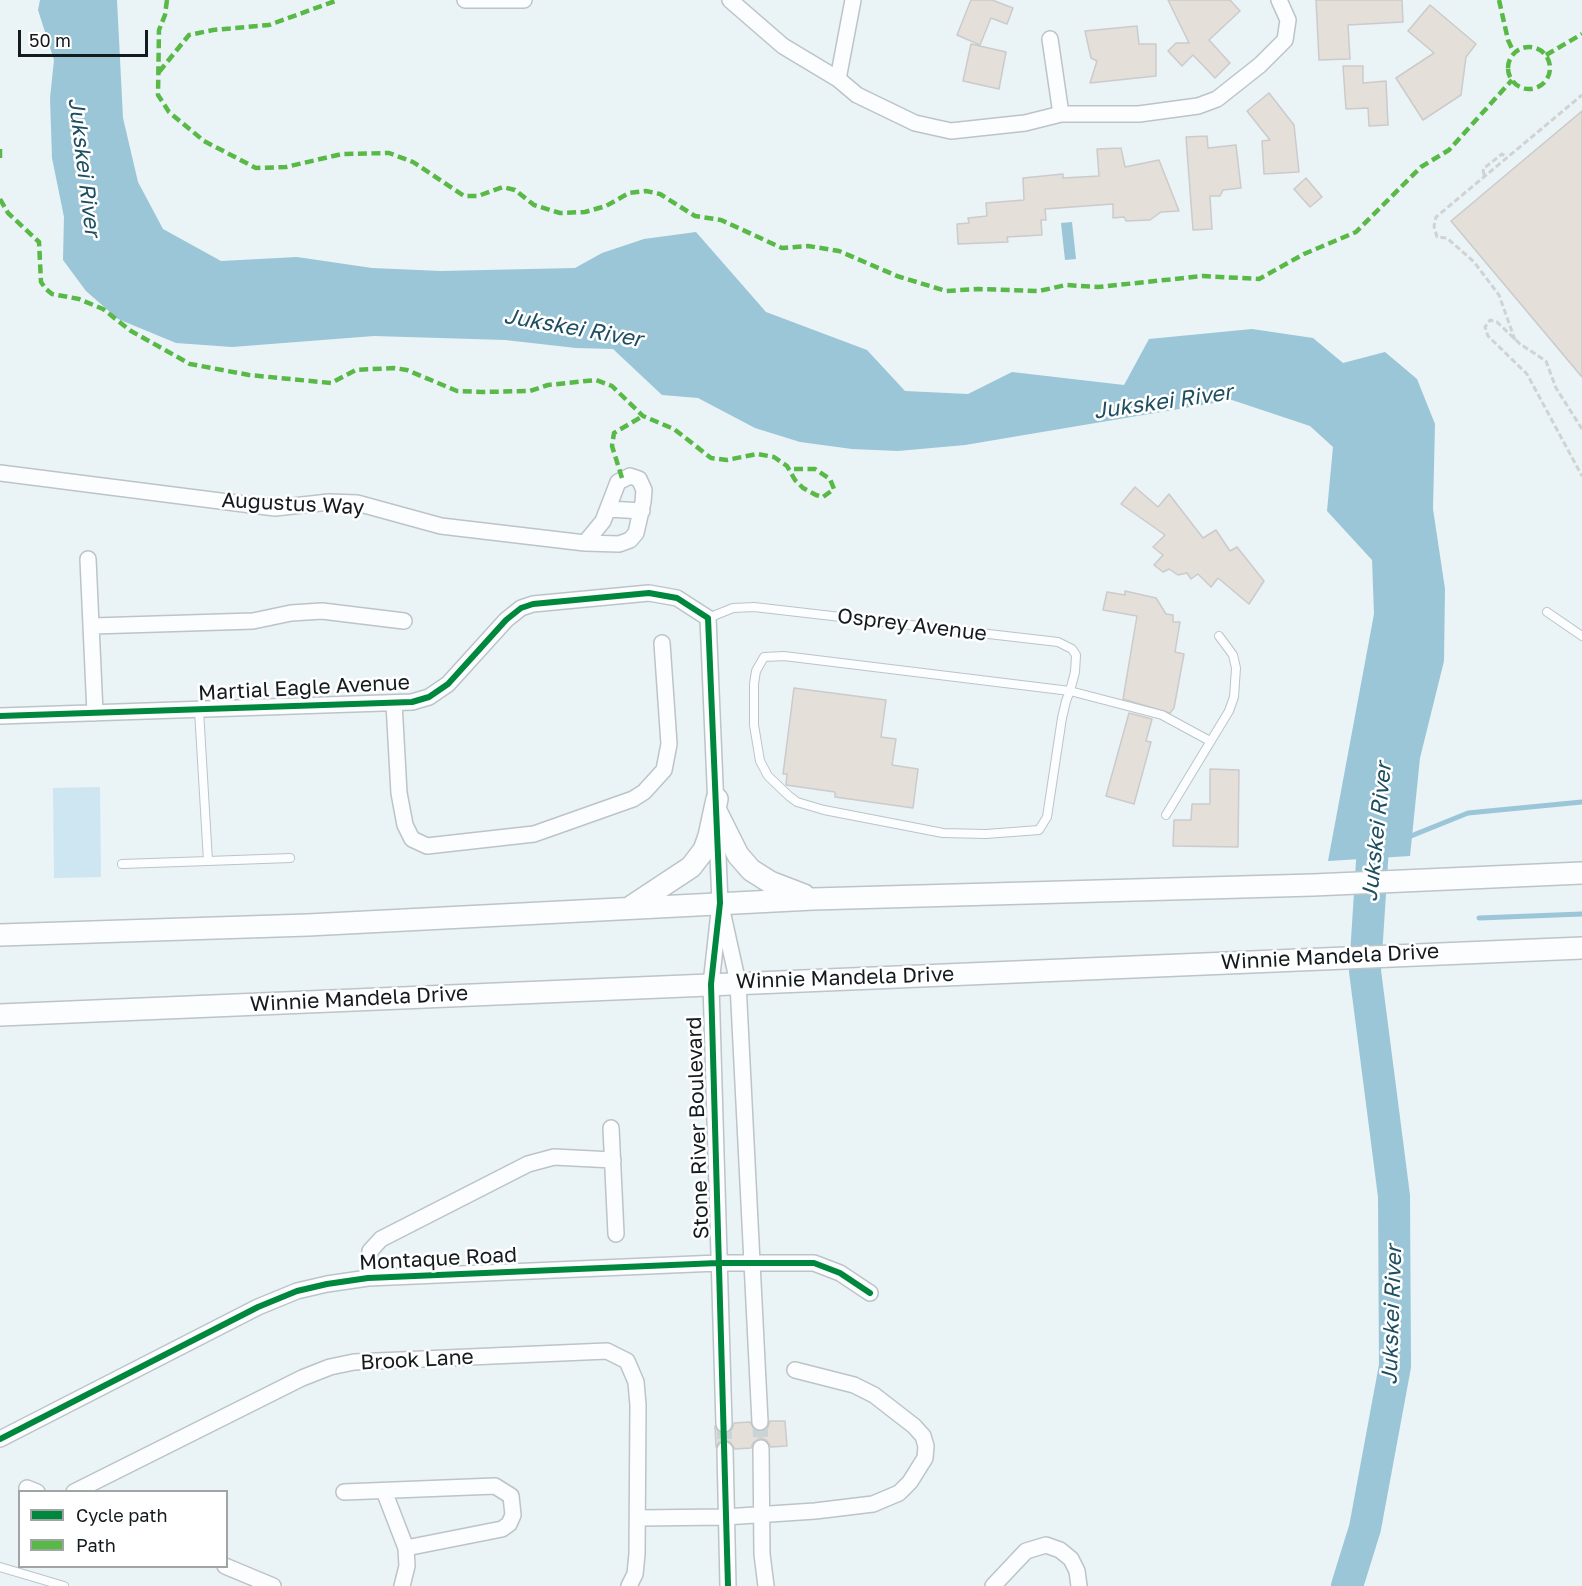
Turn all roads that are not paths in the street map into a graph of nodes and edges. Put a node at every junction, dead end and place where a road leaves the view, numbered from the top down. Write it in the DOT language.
graph roads {
  1 [pos="465,0"];
  2 [pos="524,0"];
  3 [pos="730,0"];
  4 [pos="853,0"];
  5 [pos="1279,0"];
  6 [pos="1050,39"];
  7 [pos="838,79"];
  8 [pos="1061,114"];
  9 [pos="0,473"];
  10 [pos="609,509"];
  11 [pos="642,511"];
  12 [pos="585,543"];
  13 [pos="88,559"];
  14 [pos="1547,612"];
  15 [pos="708,618"];
  16 [pos="404,621"];
  17 [pos="93,626"];
  18 [pos="1219,636"];
  19 [pos="1582,636"];
  20 [pos="662,643"];
  21 [pos="1070,691"];
  22 [pos="394,703"];
  23 [pos="199,710"];
  24 [pos="94,713"];
  25 [pos="0,716"];
  26 [pos="1210,741"];
  27 [pos="717,806"];
  28 [pos="1166,815"];
  29 [pos="290,858"];
  30 [pos="208,861"];
  31 [pos="122,864"];
  32 [pos="1582,873"];
  33 [pos="813,899"];
  34 [pos="720,903"];
  35 [pos="629,908"];
  36 [pos="0,935"];
  37 [pos="1582,948"];
  38 [pos="738,983"];
  39 [pos="711,984"];
  40 [pos="0,1015"];
  41 [pos="611,1128"];
  42 [pos="613,1160"];
  43 [pos="616,1234"];
  44 [pos="750,1262"];
  45 [pos="718,1263"];
  46 [pos="368,1278"];
  47 [pos="870,1293"];
  48 [pos="795,1370"];
  49 [pos="760,1422"];
  50 [pos="724,1424"];
  51 [pos="0,1439"];
  52 [pos="761,1448"];
  53 [pos="725,1450"];
  54 [pos="77,1490"];
  55 [pos="384,1491"];
  56 [pos="344,1492"];
  57 [pos="762,1514"];
  58 [pos="725,1517"];
  59 [pos="639,1518"];
  60 [pos="406,1548"];
  61 [pos="0,1567"];
  62 [pos="228,1567"];
  63 [pos="64,1586"];
  64 [pos="273,1586"];
  65 [pos="402,1586"];
  66 [pos="629,1586"];
  67 [pos="728,1586"];
  68 [pos="766,1586"];
  69 [pos="993,1586"];
  70 [pos="1079,1586"];
  1 -- 2 [label="street"];
  3 -- 7 [label="street"];
  4 -- 7 [label="street"];
  5 -- 8 [label="street"];
  6 -- 8 [label="street"];
  7 -- 8 [label="street"];
  9 -- 12 [label="street, Augustus Way"];
  10 -- 11 [label="street"];
  10 -- 11 [label="street, Augustus Way"];
  10 -- 12 [label="street, Augustus Way"];
  11 -- 12 [label="street, Augustus Way"];
  13 -- 17 [label="street"];
  14 -- 19 [label="lane"];
  15 -- 21 [label="lane, Osprey Avenue"];
  15 -- 22 [label="street, Martial Eagle Avenue"];
  15 -- 27 [label="street"];
  16 -- 17 [label="street"];
  17 -- 24 [label="street"];
  18 -- 26 [label="lane"];
  20 -- 22 [label="street"];
  21 -- 21 [label="lane"];
  21 -- 26 [label="lane"];
  22 -- 23 [label="street, Martial Eagle Avenue"];
  23 -- 24 [label="street, Martial Eagle Avenue"];
  23 -- 30 [label="lane"];
  24 -- 25 [label="street, Martial Eagle Avenue"];
  26 -- 28 [label="lane"];
  27 -- 33 [label="main road"];
  27 -- 34 [label="street"];
  27 -- 35 [label="main road"];
  29 -- 30 [label="lane"];
  30 -- 31 [label="lane"];
  32 -- 33 [label="main road"];
  33 -- 34 [label="main road"];
  34 -- 35 [label="main road"];
  34 -- 38 [label="street"];
  34 -- 39 [label="street, Stone River Boulevard"];
  35 -- 36 [label="main road"];
  37 -- 38 [label="main road, Winnie Mandela Drive"];
  38 -- 39 [label="main road, Winnie Mandela Drive"];
  38 -- 44 [label="street"];
  39 -- 40 [label="main road, Winnie Mandela Drive"];
  39 -- 45 [label="street, Stone River Boulevard"];
  41 -- 42 [label="street"];
  42 -- 43 [label="street"];
  42 -- 46 [label="street"];
  44 -- 45 [label="street, Montaque Road"];
  44 -- 47 [label="street, Montaque Road"];
  44 -- 49 [label="street"];
  45 -- 46 [label="street, Montaque Road"];
  45 -- 50 [label="street, Stone River Boulevard"];
  46 -- 51 [label="street, Montaque Road"];
  48 -- 57 [label="street"];
  52 -- 57 [label="street"];
  53 -- 58 [label="street"];
  54 -- 59 [label="street, Brook Lane"];
  55 -- 56 [label="street"];
  55 -- 60 [label="street"];
  55 -- 60 [label="street"];
  57 -- 58 [label="street"];
  57 -- 68 [label="street"];
  58 -- 59 [label="street"];
  58 -- 67 [label="street"];
  59 -- 66 [label="street, Brook Lane"];
  60 -- 65 [label="street"];
  61 -- 63 [label="lane"];
  62 -- 64 [label="street"];
  69 -- 70 [label="street"];
}
